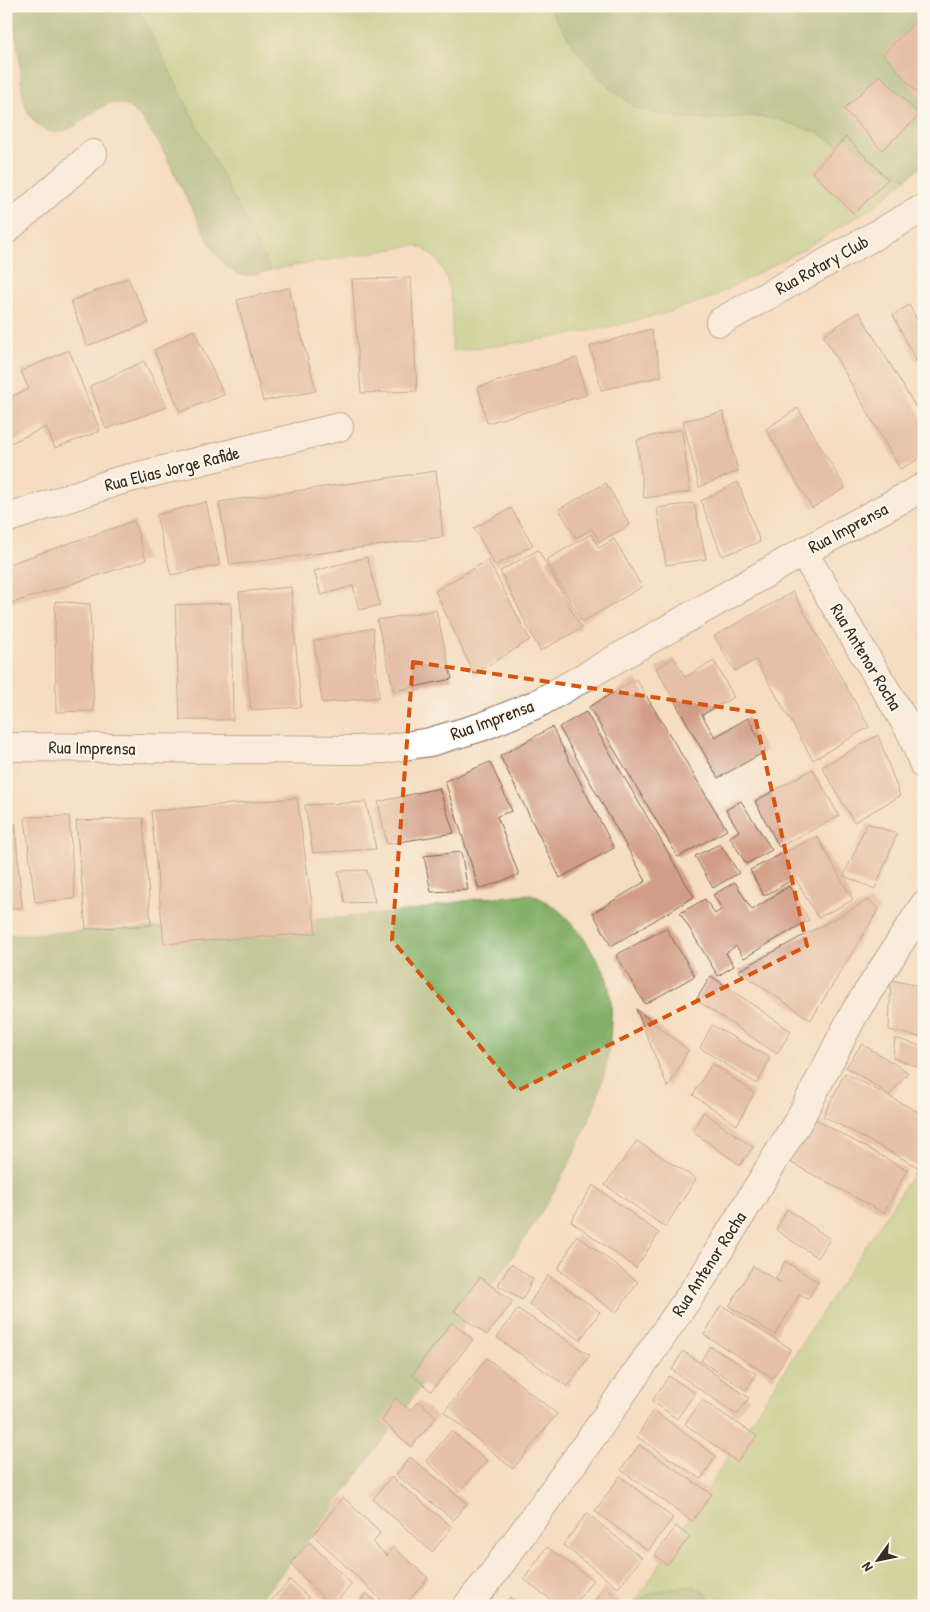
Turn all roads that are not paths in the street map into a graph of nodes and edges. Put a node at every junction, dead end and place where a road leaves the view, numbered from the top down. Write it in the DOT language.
graph roads {
  1 [pos="93,154"];
  2 [pos="924,208"];
  3 [pos="6,230"];
  4 [pos="720,322"];
  5 [pos="339,427"];
  6 [pos="924,487"];
  7 [pos="6,519"];
  8 [pos="803,552"];
  9 [pos="6,747"];
  10 [pos="924,764"];
  11 [pos="924,905"];
  12 [pos="467,1606"];
  1 -- 3 [label="street"];
  2 -- 4 [label="street, Rua Rotary Club"];
  5 -- 7 [label="street, Rua Elias Jorge Rafide"];
  6 -- 8 [label="street, Rua Imprensa"];
  8 -- 9 [label="street, Rua Imprensa"];
  8 -- 10 [label="street, Rua Antenor Rocha"];
  11 -- 12 [label="street, Rua Antenor Rocha"];
}
